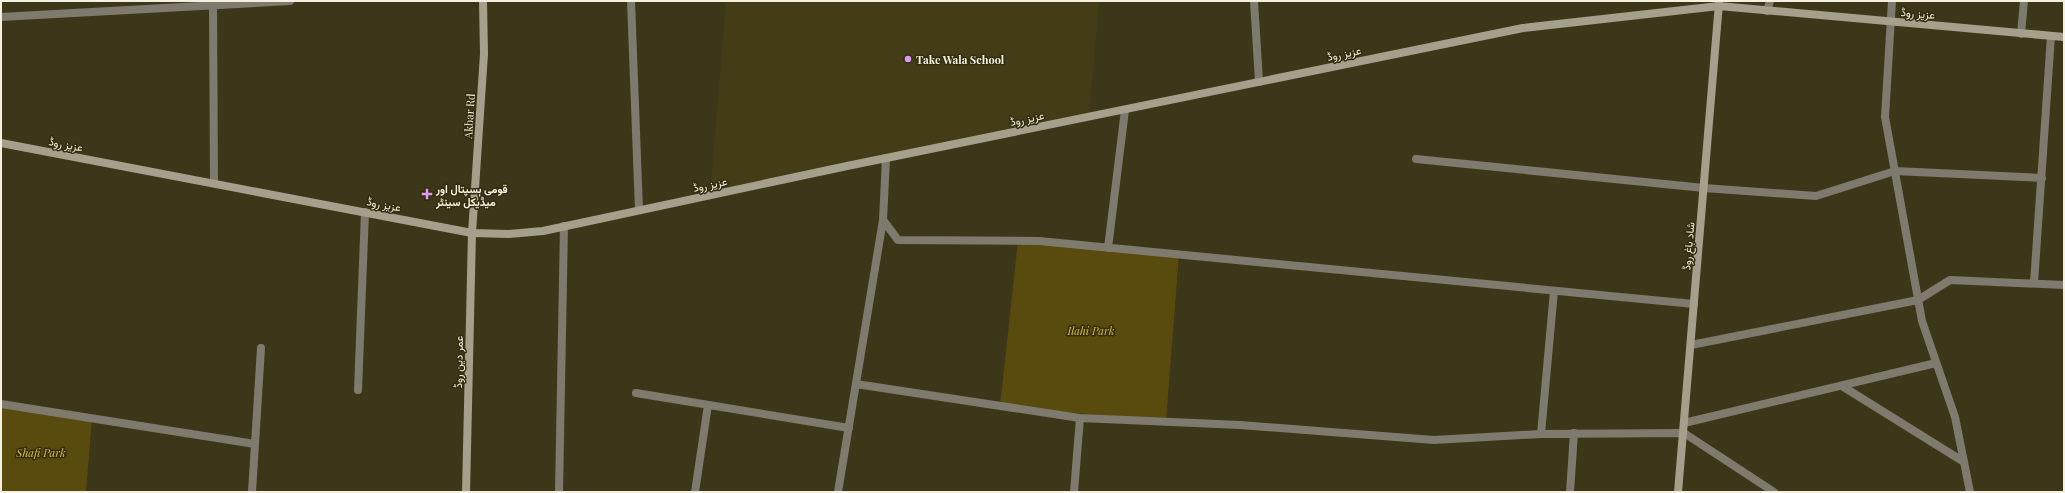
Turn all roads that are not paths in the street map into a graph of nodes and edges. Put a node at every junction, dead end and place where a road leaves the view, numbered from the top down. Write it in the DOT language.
graph roads {
  1 [pos="290,1"];
  2 [pos="483,1"];
  3 [pos="631,1"];
  4 [pos="1254,1"];
  5 [pos="1770,1"];
  6 [pos="1892,1"];
  7 [pos="2024,1"];
  8 [pos="213,3"];
  9 [pos="1719,4"];
  10 [pos="1768,11"];
  11 [pos="1,16"];
  12 [pos="1889,22"];
  13 [pos="2022,34"];
  14 [pos="2051,36"];
  15 [pos="2064,37"];
  16 [pos="1259,82"];
  17 [pos="1125,110"];
  18 [pos="1,142"];
  19 [pos="886,158"];
  20 [pos="1416,159"];
  21 [pos="1895,171"];
  22 [pos="2042,178"];
  23 [pos="214,183"];
  24 [pos="1704,188"];
  25 [pos="639,210"];
  26 [pos="365,212"];
  27 [pos="883,220"];
  28 [pos="564,226"];
  29 [pos="472,233"];
  30 [pos="1108,248"];
  31 [pos="2034,283"];
  32 [pos="2064,285"];
  33 [pos="1554,291"];
  34 [pos="1918,300"];
  35 [pos="1694,304"];
  36 [pos="1691,345"];
  37 [pos="261,348"];
  38 [pos="1936,363"];
  39 [pos="856,384"];
  40 [pos="1842,386"];
  41 [pos="358,390"];
  42 [pos="636,393"];
  43 [pos="1,404"];
  44 [pos="708,405"];
  45 [pos="1080,418"];
  46 [pos="1684,423"];
  47 [pos="849,428"];
  48 [pos="1684,432"];
  49 [pos="1541,434"];
  50 [pos="1574,434"];
  51 [pos="255,444"];
  52 [pos="1964,462"];
  53 [pos="252,492"];
  54 [pos="466,492"];
  55 [pos="559,492"];
  56 [pos="695,492"];
  57 [pos="838,492"];
  58 [pos="1074,492"];
  59 [pos="1570,492"];
  60 [pos="1678,492"];
  61 [pos="1774,492"];
  62 [pos="1970,492"];
  1 -- 8 [label="street"];
  2 -- 29 [label="main road, Akbar Rd"];
  3 -- 25 [label="street"];
  4 -- 16 [label="street"];
  5 -- 10 [label="street"];
  6 -- 12 [label="street"];
  7 -- 13 [label="street"];
  8 -- 11 [label="street"];
  8 -- 23 [label="street"];
  9 -- 10 [label="main road, عزیز روڈ"];
  9 -- 16 [label="main road, عزیز روڈ"];
  9 -- 24 [label="main road, شاد باغ روڈ"];
  10 -- 12 [label="main road, عزیز روڈ"];
  12 -- 13 [label="main road, عزیز روڈ"];
  12 -- 21 [label="street"];
  13 -- 14 [label="main road, عزیز روڈ"];
  14 -- 15 [label="main road, عزیز روڈ"];
  14 -- 22 [label="street"];
  16 -- 17 [label="main road, عزیز روڈ"];
  17 -- 19 [label="main road, عزیز روڈ"];
  17 -- 30 [label="street"];
  18 -- 23 [label="main road, عزیز روڈ"];
  19 -- 25 [label="main road, عزیز روڈ"];
  19 -- 27 [label="street"];
  20 -- 24 [label="street"];
  21 -- 22 [label="street"];
  21 -- 24 [label="street"];
  21 -- 34 [label="street"];
  22 -- 31 [label="street"];
  23 -- 26 [label="main road, عزیز روڈ"];
  24 -- 35 [label="main road, شاد باغ روڈ"];
  25 -- 28 [label="main road, عزیز روڈ"];
  26 -- 29 [label="main road, عزیز روڈ"];
  26 -- 41 [label="street"];
  27 -- 30 [label="street"];
  27 -- 39 [label="street"];
  28 -- 29 [label="main road, عزیز روڈ"];
  28 -- 55 [label="street"];
  29 -- 54 [label="main road, عمر دین روڈ"];
  30 -- 33 [label="street"];
  31 -- 32 [label="street"];
  31 -- 34 [label="street"];
  33 -- 35 [label="street"];
  33 -- 49 [label="street"];
  34 -- 36 [label="street"];
  34 -- 38 [label="street"];
  35 -- 36 [label="main road, شاد باغ روڈ"];
  36 -- 46 [label="main road, شاد باغ روڈ"];
  37 -- 51 [label="street"];
  38 -- 40 [label="street"];
  38 -- 52 [label="street"];
  39 -- 45 [label="street"];
  39 -- 47 [label="street"];
  40 -- 46 [label="street"];
  40 -- 52 [label="street"];
  42 -- 44 [label="street"];
  43 -- 51 [label="street"];
  44 -- 47 [label="street"];
  44 -- 56 [label="street"];
  45 -- 49 [label="street"];
  45 -- 58 [label="street"];
  46 -- 48 [label="main road, شاد باغ روڈ"];
  47 -- 57 [label="street"];
  48 -- 50 [label="street"];
  48 -- 60 [label="main road, شاد باغ روڈ"];
  48 -- 61 [label="street"];
  49 -- 50 [label="street"];
  50 -- 59 [label="street"];
  51 -- 53 [label="street"];
  52 -- 62 [label="street"];
}
